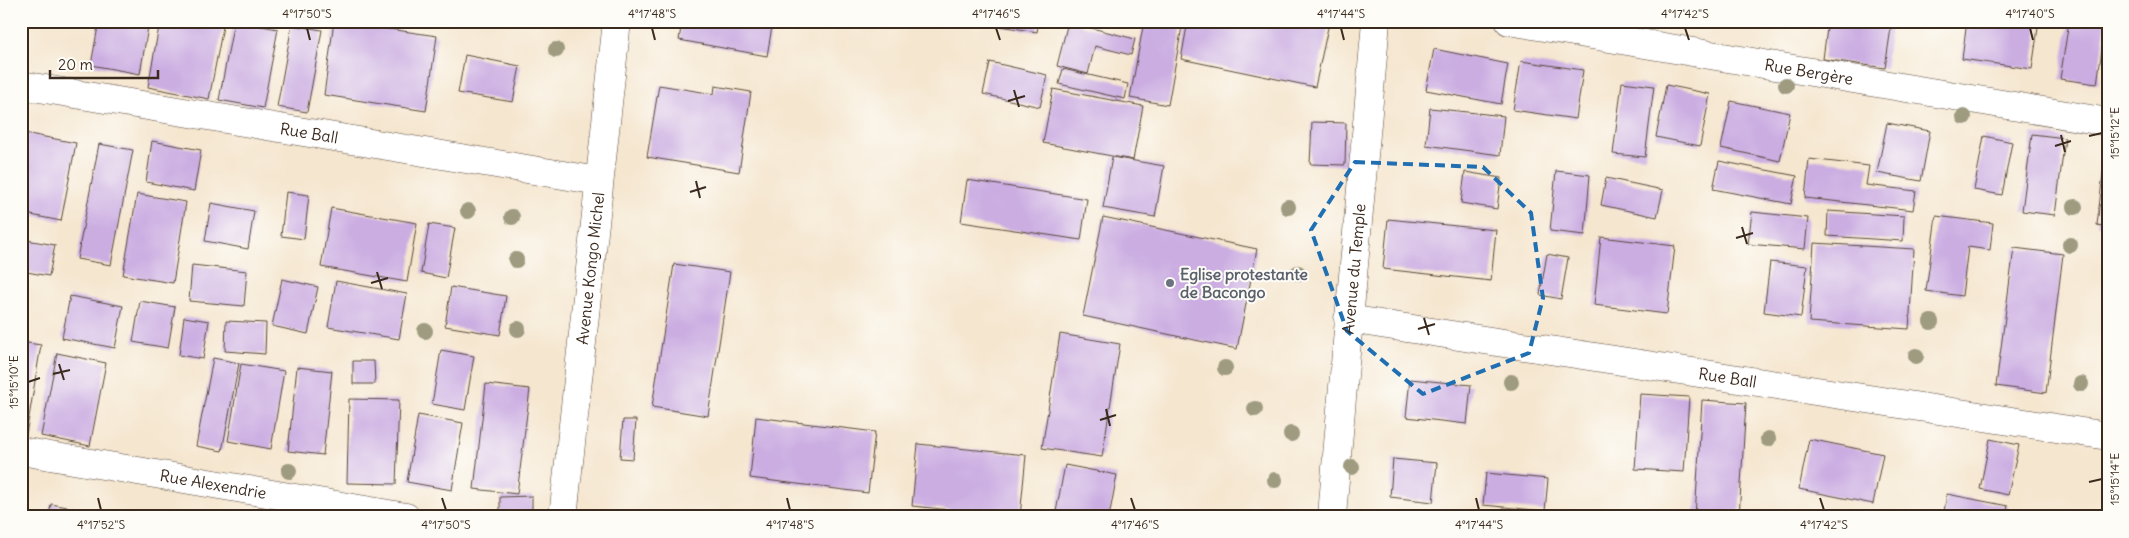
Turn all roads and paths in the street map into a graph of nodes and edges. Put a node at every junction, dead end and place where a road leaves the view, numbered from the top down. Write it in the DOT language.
graph roads {
  1 [pos="618,21"];
  2 [pos="1376,21"];
  3 [pos="1509,21"];
  4 [pos="21,85"];
  5 [pos="2108,122"];
  6 [pos="599,180"];
  7 [pos="1348,320"];
  8 [pos="2108,436"];
  9 [pos="21,451"];
  10 [pos="406,517"];
  11 [pos="563,517"];
  12 [pos="1332,517"];
  1 -- 6 [label="street, Avenue Kongo Michel"];
  2 -- 7 [label="street, Avenue du Temple"];
  3 -- 5 [label="street, Rue Bergère"];
  4 -- 6 [label="street, Rue Ball"];
  6 -- 11 [label="street, Avenue Kongo Michel"];
  7 -- 8 [label="street, Rue Ball"];
  7 -- 12 [label="street, Avenue du Temple"];
  9 -- 10 [label="street, Rue Alexendrie"];
}
